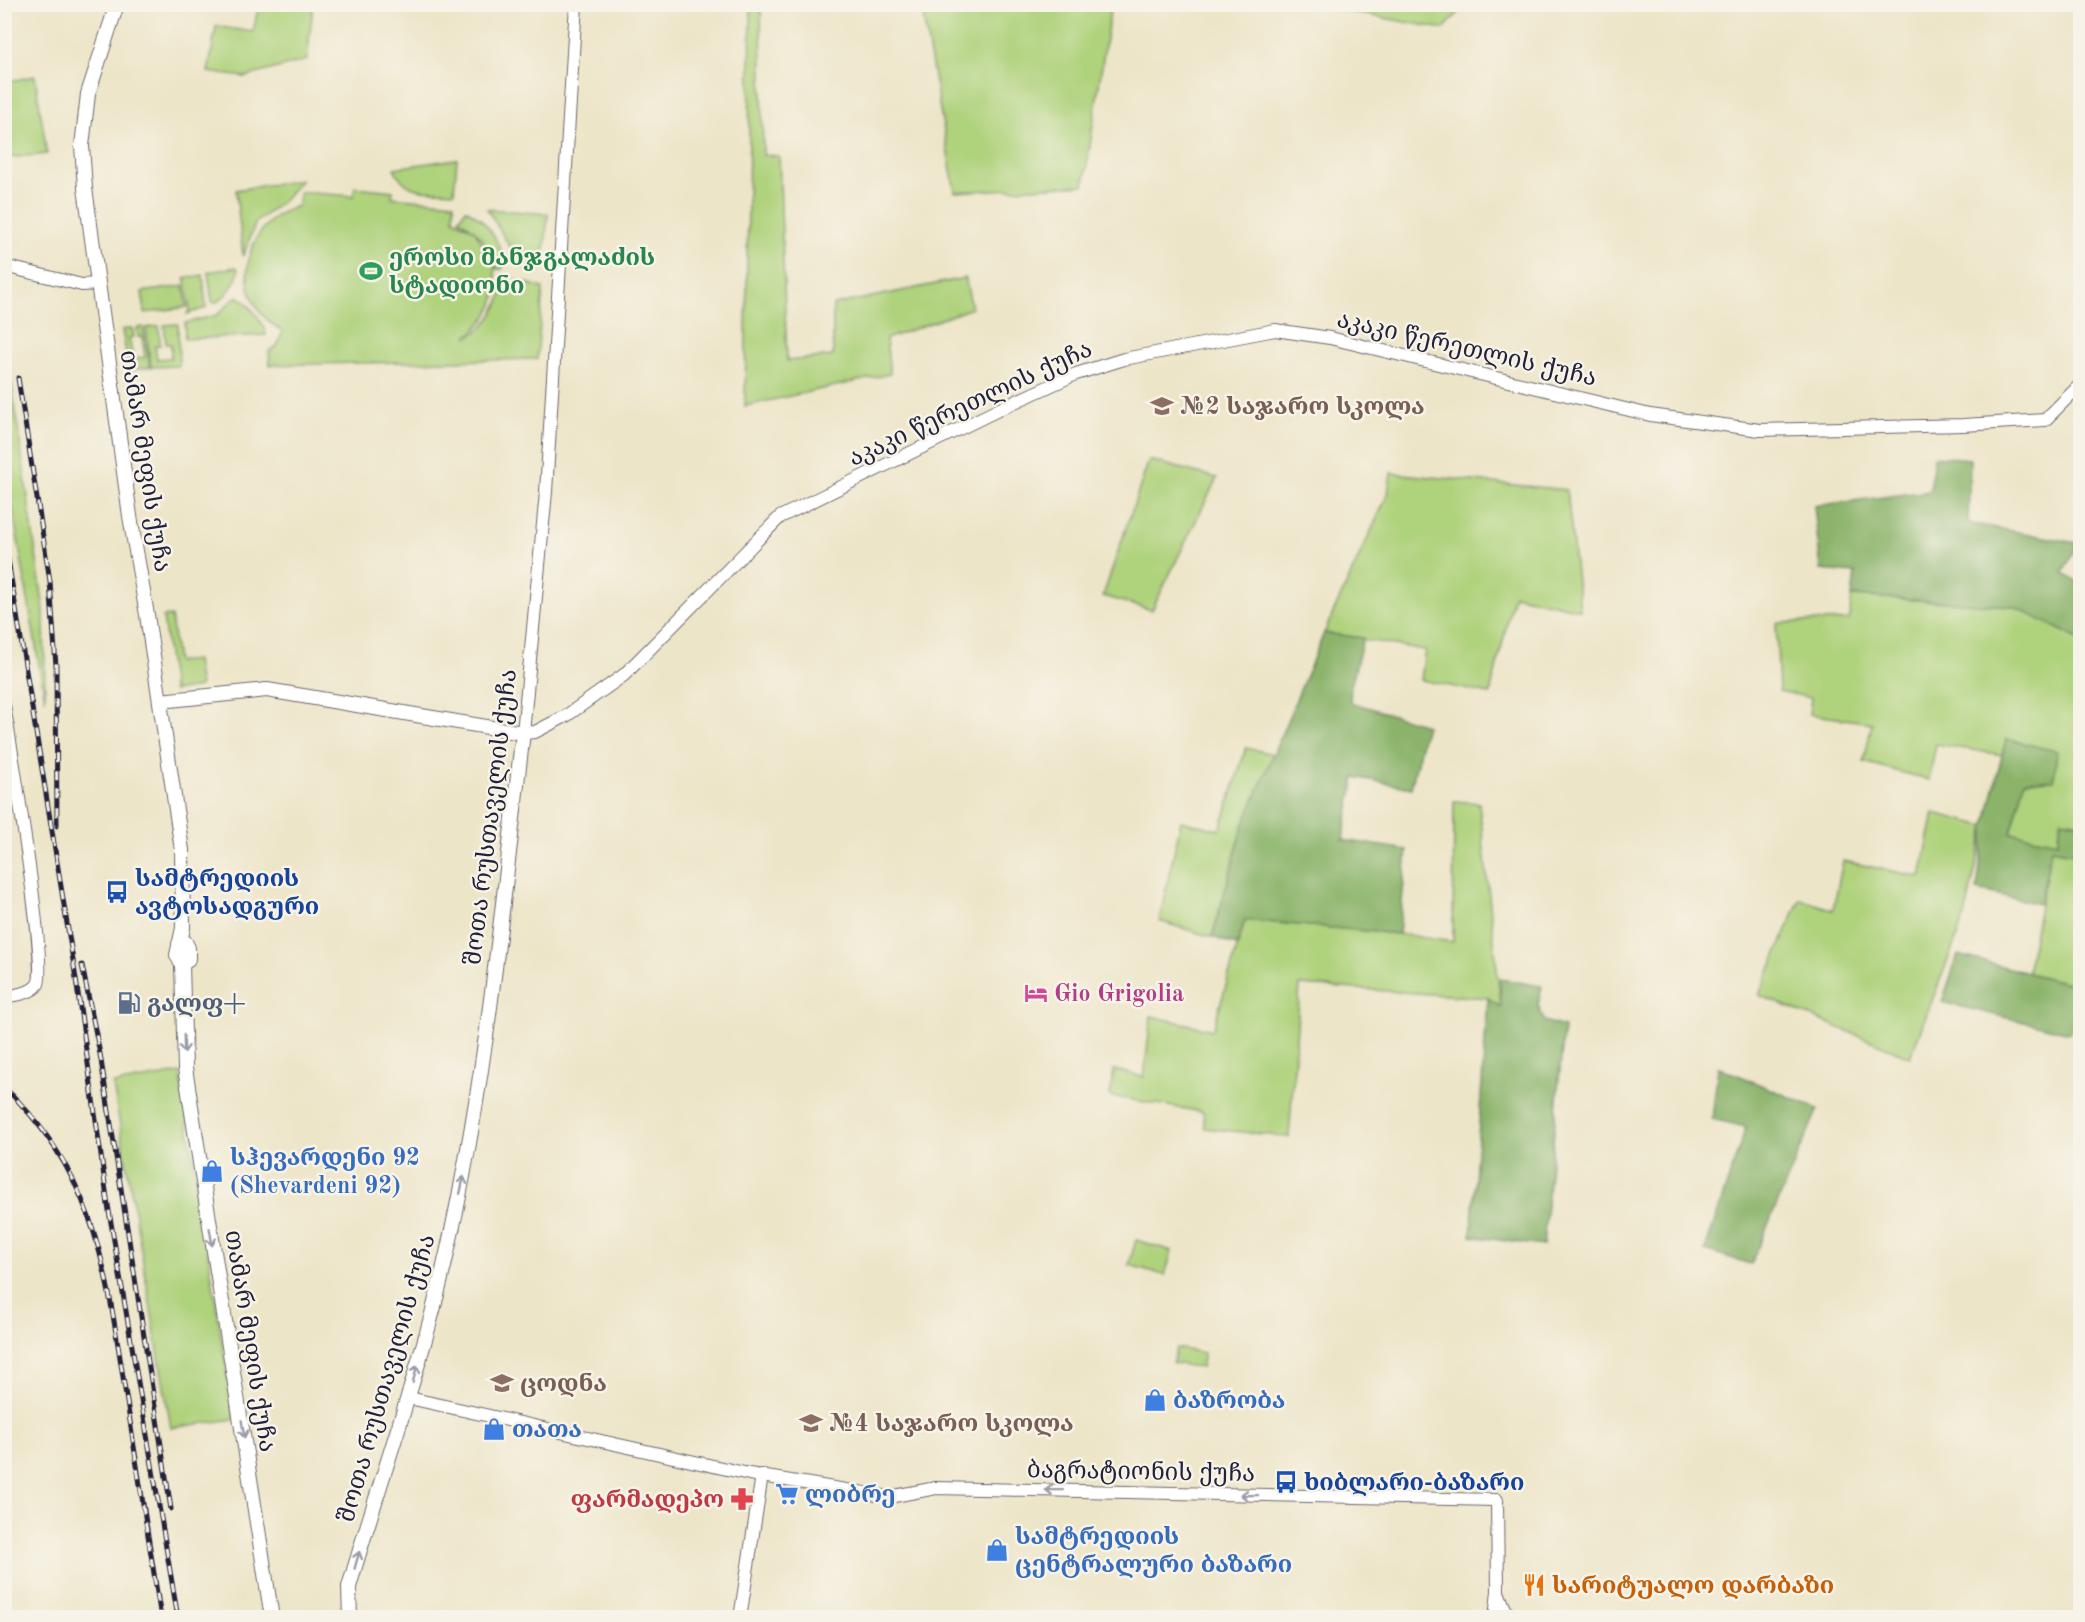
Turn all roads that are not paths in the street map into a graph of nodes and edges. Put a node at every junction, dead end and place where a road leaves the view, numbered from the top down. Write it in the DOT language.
graph roads {
  1 [pos="117,4"];
  2 [pos="576,4"];
  3 [pos="4,266"];
  4 [pos="97,284"];
  5 [pos="2080,385"];
  6 [pos="159,701"];
  7 [pos="4,705"];
  8 [pos="523,733"];
  9 [pos="4,997"];
  10 [pos="409,1398"];
  11 [pos="762,1475"];
  12 [pos="1498,1591"];
  13 [pos="272,1617"];
  14 [pos="350,1617"];
  15 [pos="740,1617"];
  16 [pos="1495,1617"];
  17 [pos="1505,1617"];
  1 -- 4 [label="main road, თამარ მეფის ქუჩა"];
  2 -- 8 [label="street, შოთა რუსთაველის ქუჩა"];
  3 -- 4 [label="street"];
  4 -- 6 [label="main road, თამარ მეფის ქუჩა"];
  5 -- 8 [label="street, აკაკი წერეთლის ქუჩა"];
  6 -- 8 [label="main road, აკაკი წერეთლის ქუჩა"];
  6 -- 13 [label="main road, თამარ მეფის ქუჩა, one-way"];
  7 -- 9 [label="street"];
  10 -- 8 [label="main road, შოთა რუსთაველის ქუჩა, one-way"];
  10 -- 11 [label="street, ბაგრატიონის ქუჩა"];
  14 -- 10 [label="main road, შოთა რუსთაველის ქუჩა, one-way"];
  12 -- 11 [label="street, ბაგრატიონის ქუჩა, one-way"];
  11 -- 15 [label="street"];
  12 -- 16 [label="street"];
  12 -- 17 [label="street"];
}
